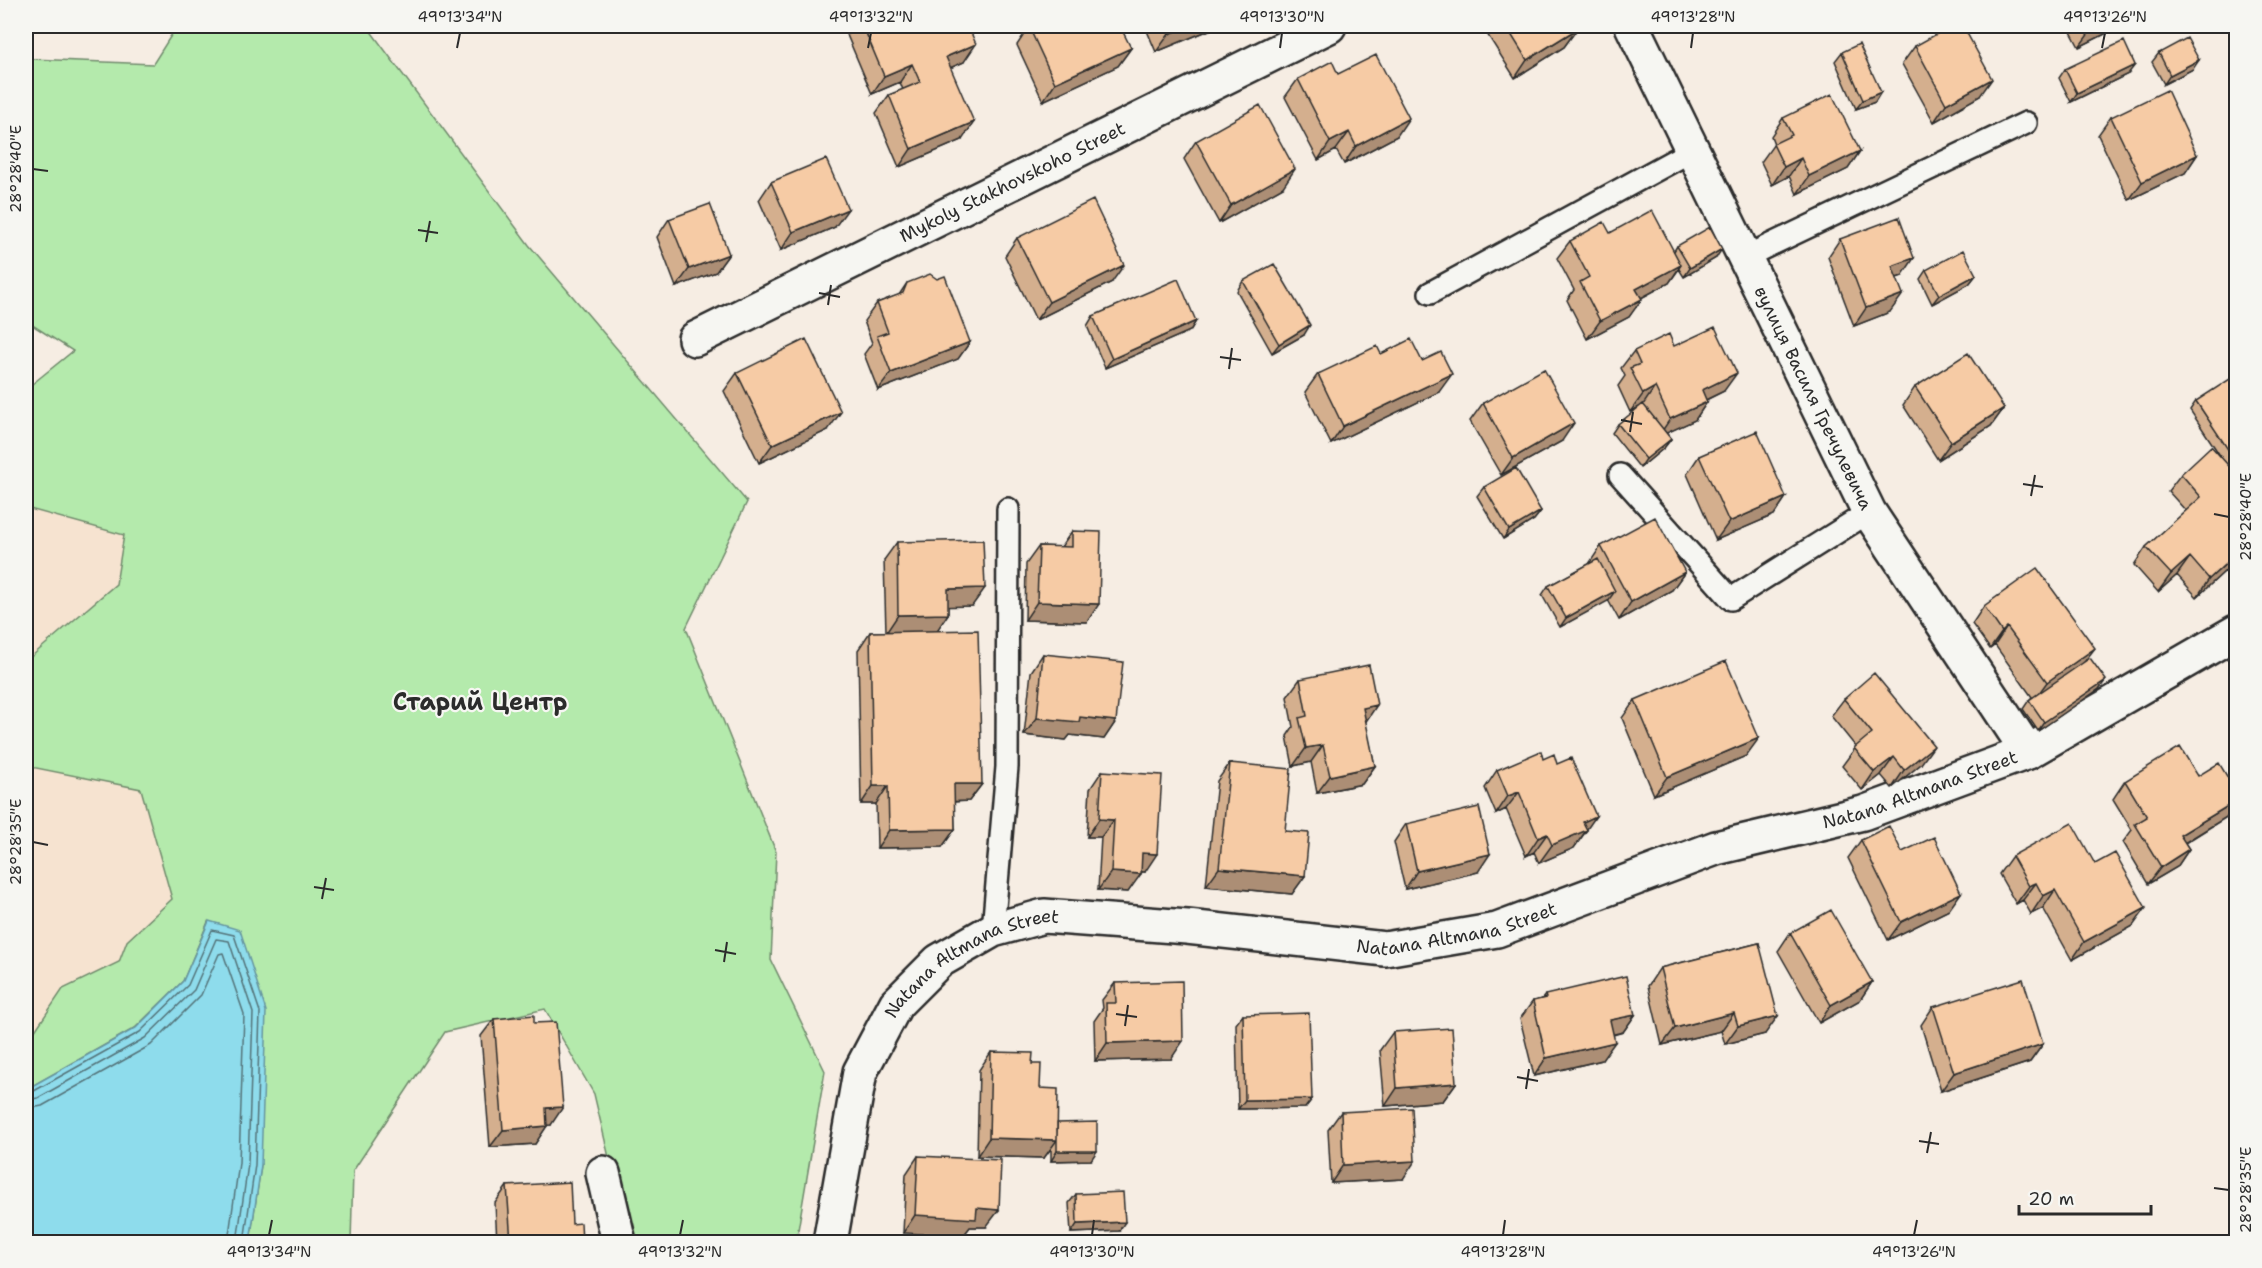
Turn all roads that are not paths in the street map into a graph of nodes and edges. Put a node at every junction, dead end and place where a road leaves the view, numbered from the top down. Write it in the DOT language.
graph roads {
  1 [pos="1329,26"];
  2 [pos="1632,26"];
  3 [pos="2026,123"];
  4 [pos="1693,150"];
  5 [pos="1745,257"];
  6 [pos="1430,292"];
  7 [pos="695,339"];
  8 [pos="1620,475"];
  9 [pos="1008,509"];
  10 [pos="1869,512"];
  11 [pos="2236,632"];
  12 [pos="2028,752"];
  13 [pos="993,930"];
  14 [pos="603,1173"];
  15 [pos="620,1242"];
  16 [pos="830,1242"];
  1 -- 7 [label="street, Mykoly Stakhovskoho Street"];
  2 -- 4 [label="street, вулиця Василя Гречулевича"];
  3 -- 5 [label="lane"];
  4 -- 5 [label="street, вулиця Василя Гречулевича"];
  4 -- 6 [label="lane"];
  5 -- 10 [label="street, вулиця Василя Гречулевича"];
  8 -- 10 [label="lane"];
  9 -- 13 [label="lane"];
  10 -- 12 [label="street, вулиця Василя Гречулевича"];
  11 -- 12 [label="street, Natana Altmana Street"];
  12 -- 13 [label="street, Natana Altmana Street"];
  13 -- 16 [label="street, Natana Altmana Street"];
  14 -- 15 [label="street"];
}
